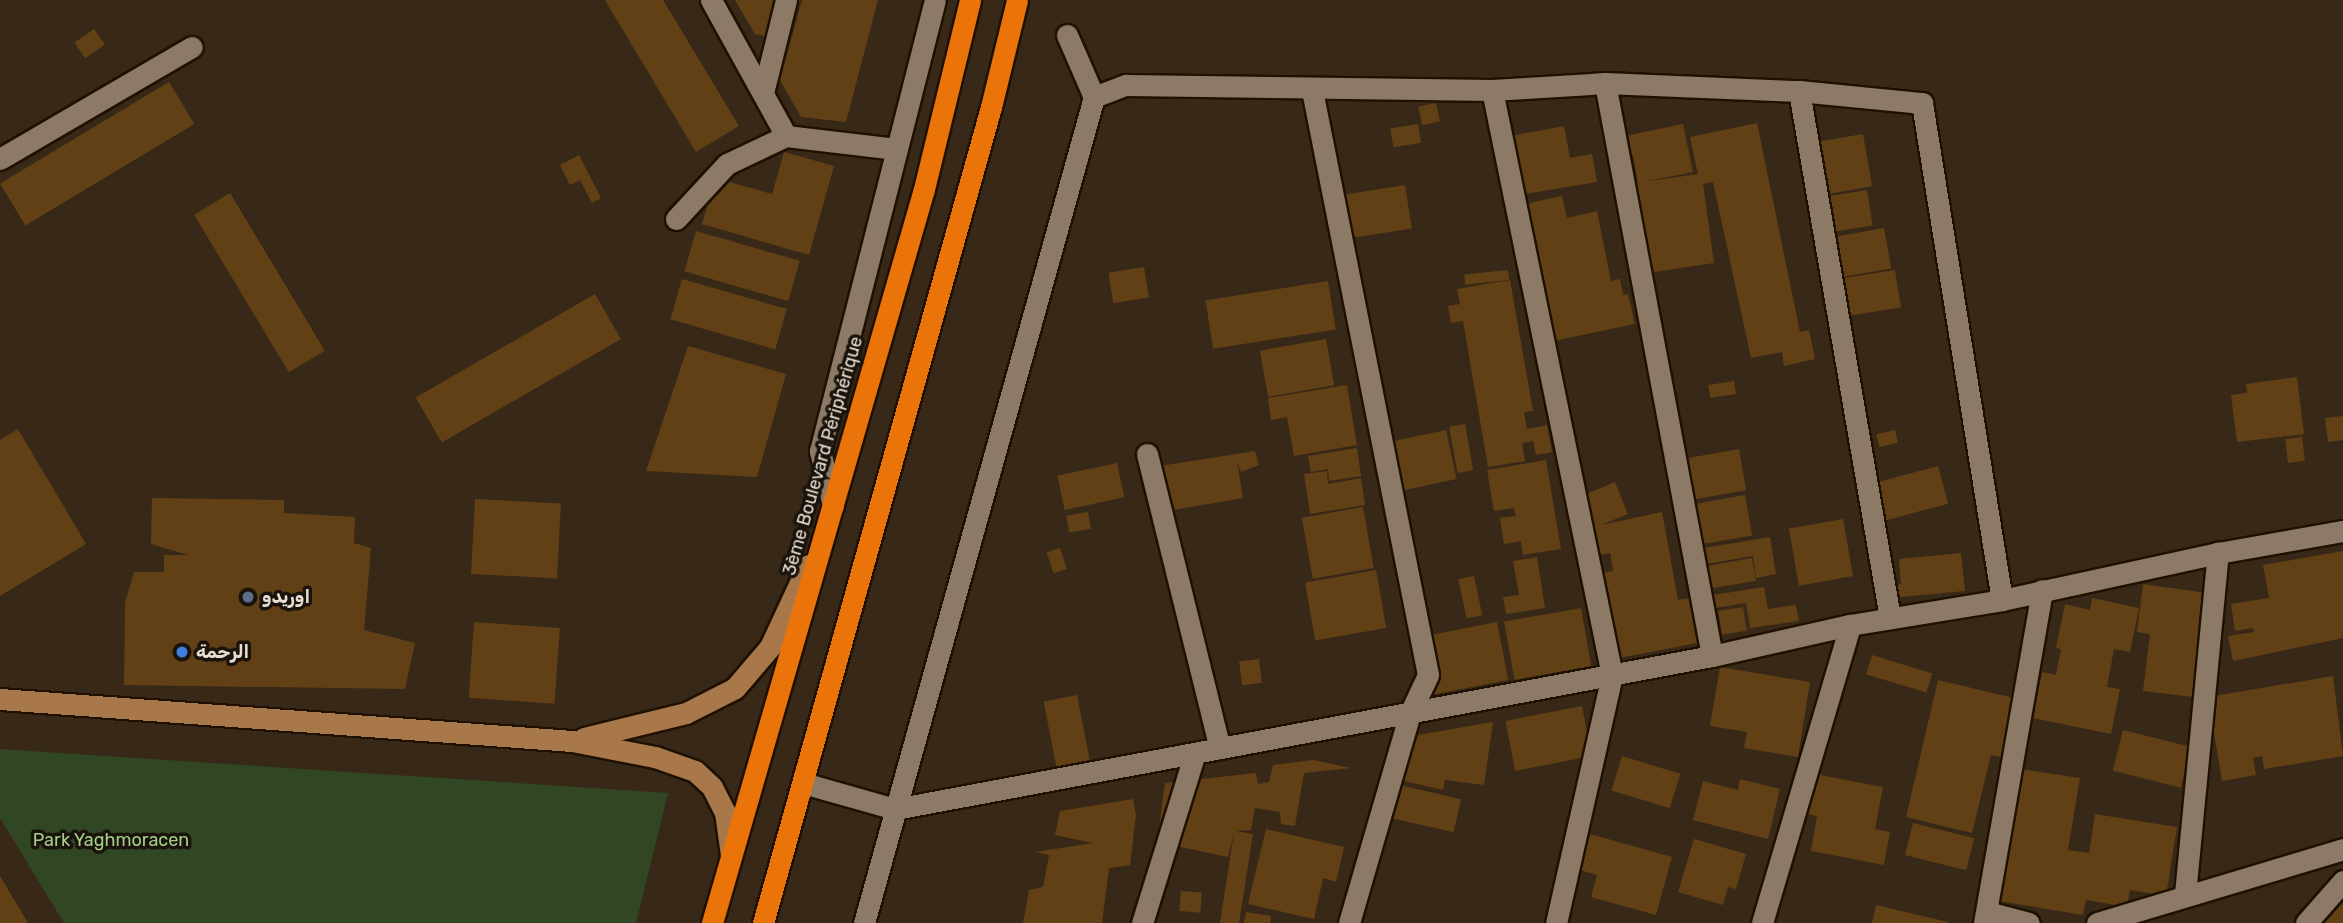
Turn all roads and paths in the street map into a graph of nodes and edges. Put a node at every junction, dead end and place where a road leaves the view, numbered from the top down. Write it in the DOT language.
graph roads {
  1 [pos="711,0"];
  2 [pos="786,0"];
  3 [pos="935,0"];
  4 [pos="970,0"];
  5 [pos="1017,0"];
  6 [pos="1067,35"];
  7 [pos="192,47"];
  8 [pos="1605,83"];
  9 [pos="1312,90"];
  10 [pos="1492,90"];
  11 [pos="1799,90"];
  12 [pos="763,93"];
  13 [pos="1094,97"];
  14 [pos="786,136"];
  15 [pos="896,149"];
  16 [pos="0,159"];
  17 [pos="676,219"];
  18 [pos="1147,454"];
  19 [pos="832,506"];
  20 [pos="2343,531"];
  21 [pos="2218,553"];
  22 [pos="2042,590"];
  23 [pos="2002,600"];
  24 [pos="1890,618"];
  25 [pos="1850,625"];
  26 [pos="1712,656"];
  27 [pos="1612,675"];
  28 [pos="0,699"];
  29 [pos="1410,713"];
  30 [pos="572,741"];
  31 [pos="1220,748"];
  32 [pos="1195,752"];
  33 [pos="803,783"];
  34 [pos="895,809"];
  35 [pos="2343,849"];
  36 [pos="731,855"];
  37 [pos="2343,881"];
  38 [pos="2185,894"];
  39 [pos="1986,918"];
  40 [pos="712,923"];
  41 [pos="763,923"];
  42 [pos="864,923"];
  43 [pos="1142,923"];
  44 [pos="1349,923"];
  45 [pos="1556,923"];
  46 [pos="1762,923"];
  47 [pos="2029,923"];
  48 [pos="2096,923"];
  49 [pos="2306,923"];
  1 -- 12 [label="street"];
  2 -- 12 [label="street"];
  3 -- 15 [label="street"];
  4 -- 19 [label="highway, 3ème Boulevard Périphérique"];
  5 -- 33 [label="highway"];
  6 -- 13 [label="street"];
  7 -- 16 [label="street"];
  8 -- 10 [label="street"];
  8 -- 11 [label="street"];
  8 -- 26 [label="street"];
  9 -- 10 [label="street"];
  9 -- 13 [label="street"];
  9 -- 29 [label="street"];
  10 -- 27 [label="street"];
  11 -- 23 [label="street"];
  11 -- 24 [label="street"];
  12 -- 14 [label="street"];
  13 -- 34 [label="street"];
  14 -- 15 [label="street"];
  14 -- 17 [label="street"];
  15 -- 19 [label="street"];
  18 -- 31 [label="street"];
  19 -- 30 [label="main road"];
  19 -- 36 [label="highway, 3ème Boulevard Périphérique"];
  20 -- 21 [label="street"];
  21 -- 22 [label="street"];
  21 -- 38 [label="street"];
  22 -- 23 [label="street"];
  22 -- 39 [label="street"];
  23 -- 24 [label="street"];
  24 -- 25 [label="street"];
  25 -- 26 [label="street"];
  25 -- 46 [label="street"];
  26 -- 27 [label="street"];
  27 -- 29 [label="street"];
  27 -- 45 [label="street"];
  28 -- 30 [label="main road"];
  29 -- 31 [label="street"];
  29 -- 44 [label="street"];
  30 -- 36 [label="main road"];
  31 -- 32 [label="street"];
  32 -- 34 [label="street"];
  32 -- 43 [label="street"];
  33 -- 34 [label="street"];
  33 -- 41 [label="highway"];
  34 -- 42 [label="street"];
  35 -- 38 [label="street"];
  36 -- 40 [label="highway, 3ème Boulevard Périphérique"];
  37 -- 49 [label="street"];
  38 -- 48 [label="street"];
  39 -- 47 [label="street"];
}
